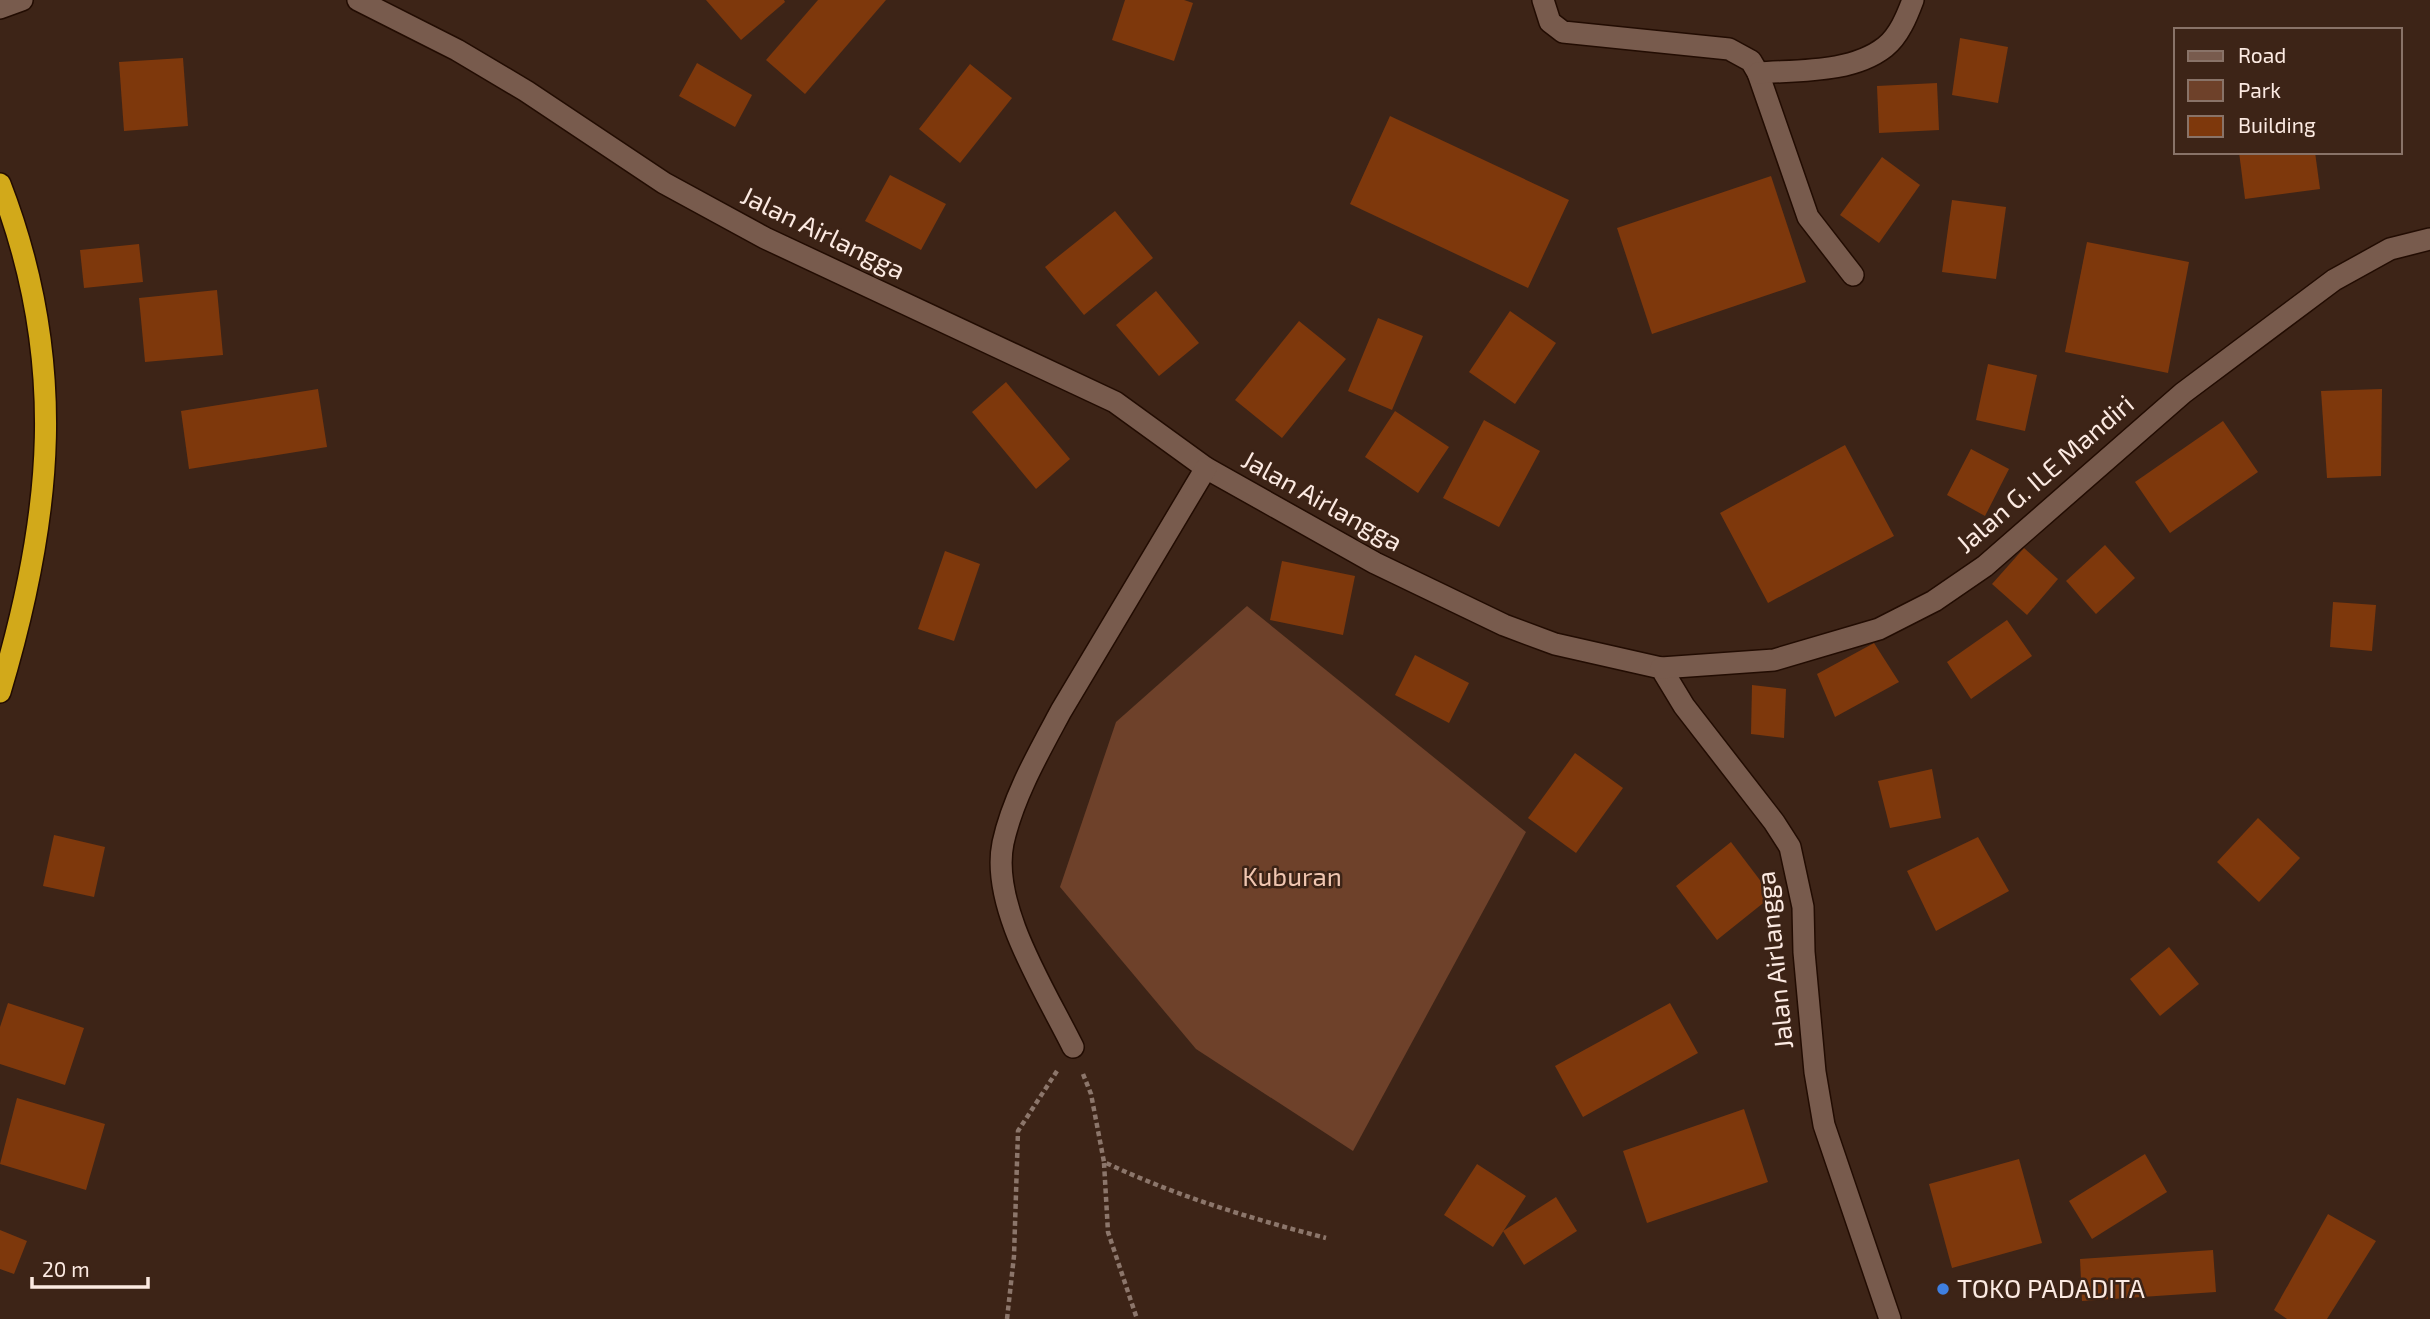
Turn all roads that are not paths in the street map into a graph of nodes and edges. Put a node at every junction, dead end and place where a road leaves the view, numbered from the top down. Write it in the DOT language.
graph roads {
  1 [pos="22,0"];
  2 [pos="358,0"];
  3 [pos="1543,0"];
  4 [pos="1913,0"];
  5 [pos="0,8"];
  6 [pos="1758,72"];
  7 [pos="0,184"];
  8 [pos="2430,239"];
  9 [pos="1853,275"];
  10 [pos="1206,468"];
  11 [pos="1661,668"];
  12 [pos="0,692"];
  13 [pos="1073,1047"];
  14 [pos="1890,1319"];
  1 -- 5 [label="street"];
  2 -- 10 [label="street, Jalan Airlangga"];
  3 -- 6 [label="street"];
  4 -- 6 [label="street"];
  6 -- 9 [label="street"];
  7 -- 12 [label="highway"];
  8 -- 11 [label="street, Jalan G. ILE Mandiri"];
  10 -- 11 [label="street, Jalan Airlangga"];
  10 -- 13 [label="street"];
  11 -- 14 [label="street, Jalan Airlangga"];
}
